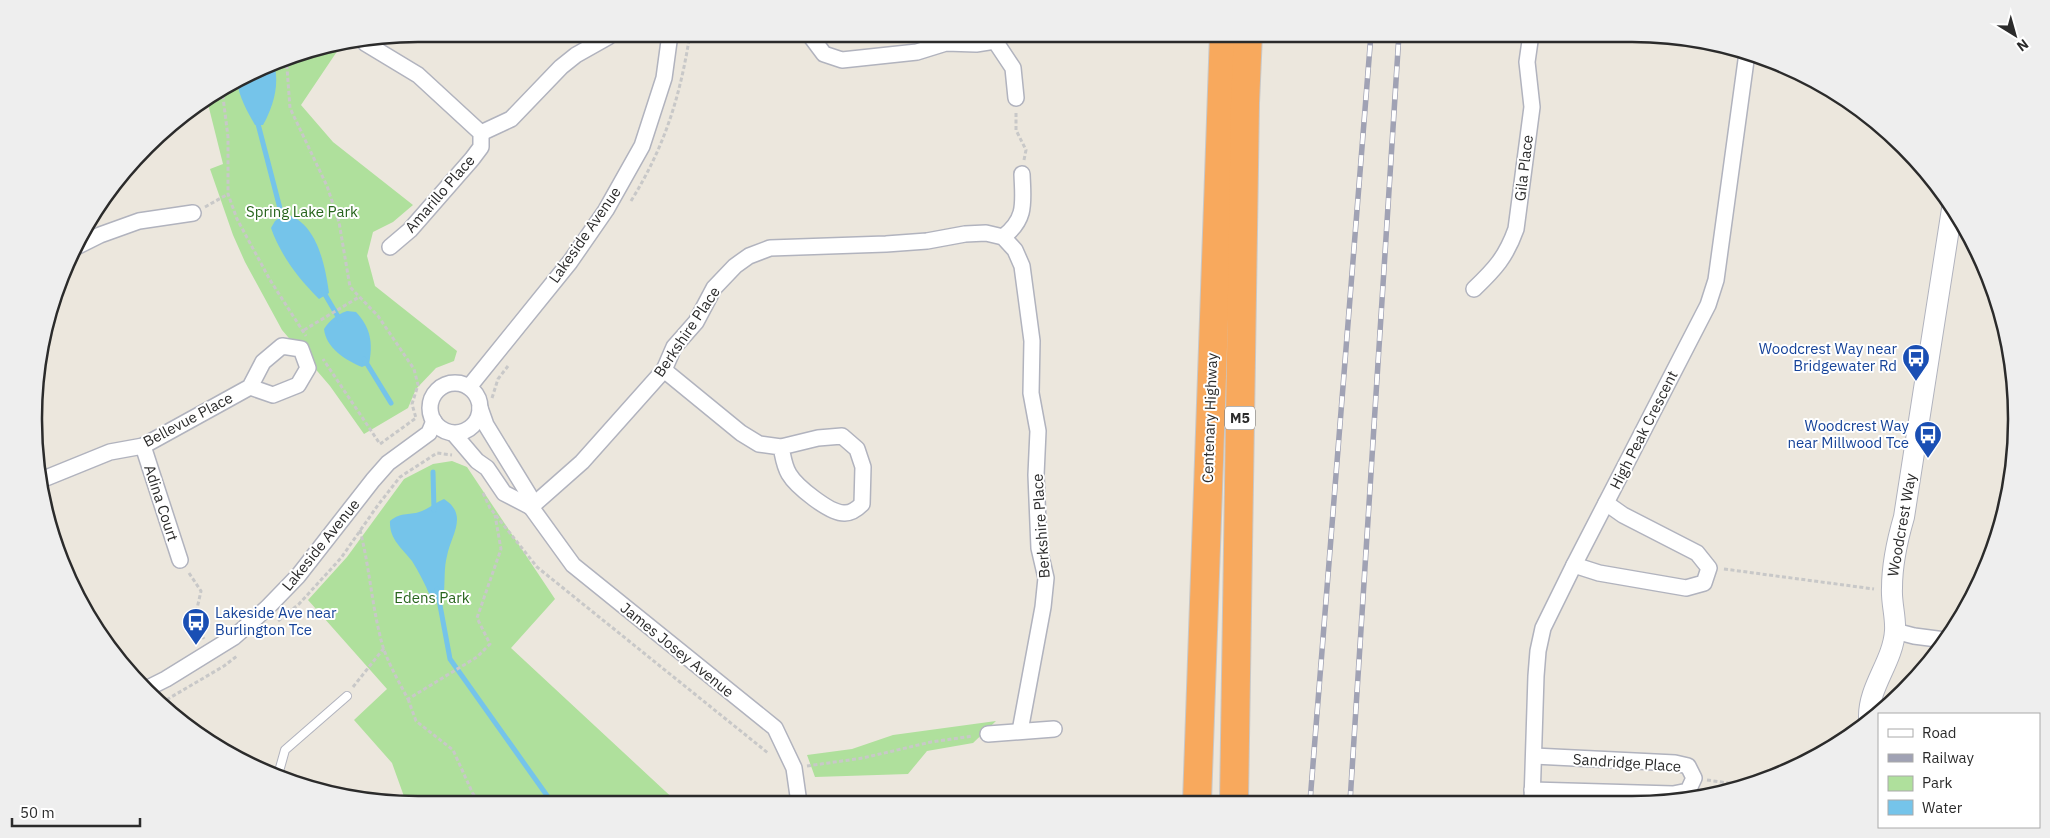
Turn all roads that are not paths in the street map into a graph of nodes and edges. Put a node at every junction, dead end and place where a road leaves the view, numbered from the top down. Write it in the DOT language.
graph roads {
  1 [pos="599,42"];
  2 [pos="669,42"];
  3 [pos="815,42"];
  4 [pos="982,42"];
  5 [pos="1000,42"];
  6 [pos="1224,42"];
  7 [pos="1248,42"];
  8 [pos="1531,42"];
  9 [pos="370,46"];
  10 [pos="1746,60"];
  11 [pos="1016,98"];
  12 [pos="481,133"];
  13 [pos="1022,174"];
  14 [pos="193,213"];
  15 [pos="1950,220"];
  16 [pos="1003,237"];
  17 [pos="87,242"];
  18 [pos="390,247"];
  19 [pos="1474,289"];
  20 [pos="664,370"];
  21 [pos="250,387"];
  22 [pos="469,387"];
  23 [pos="480,408"];
  24 [pos="434,421"];
  25 [pos="454,434"];
  26 [pos="143,446"];
  27 [pos="781,447"];
  28 [pos="48,477"];
  29 [pos="1606,503"];
  30 [pos="531,507"];
  31 [pos="180,560"];
  32 [pos="1574,565"];
  33 [pos="1895,631"];
  34 [pos="1936,639"];
  35 [pos="154,686"];
  36 [pos="347,696"];
  37 [pos="1871,709"];
  38 [pos="1054,729"];
  39 [pos="1020,731"];
  40 [pos="988,734"];
  41 [pos="1534,756"];
  42 [pos="280,769"];
  43 [pos="1688,791"];
  44 [pos="1663,794"];
  45 [pos="798,796"];
  46 [pos="1197,796"];
  47 [pos="1234,796"];
  48 [pos="1532,796"];
  1 -- 12 [label="street"];
  2 -- 22 [label="street, Lakeside Avenue"];
  3 -- 4 [label="street"];
  5 -- 11 [label="street"];
  6 -- 46 [label="highway, Centenary Highway / M5"];
  7 -- 47 [label="highway, Centenary Highway / M5"];
  8 -- 19 [label="street, Gila Place"];
  9 -- 12 [label="street"];
  10 -- 29 [label="street, High Peak Crescent"];
  12 -- 18 [label="street, Amarillo Place"];
  13 -- 16 [label="street"];
  14 -- 17 [label="street"];
  15 -- 33 [label="street, Woodcrest Way"];
  16 -- 20 [label="street, Berkshire Place"];
  16 -- 39 [label="street, Berkshire Place"];
  20 -- 27 [label="street"];
  20 -- 30 [label="street, Berkshire Place"];
  21 -- 26 [label="street, Bellevue Place"];
  22 -- 23 [label="street"];
  22 -- 24 [label="street"];
  23 -- 25 [label="street"];
  23 -- 30 [label="street, James Josey Avenue"];
  24 -- 25 [label="street"];
  24 -- 35 [label="street, Lakeside Avenue"];
  25 -- 30 [label="street, James Josey Avenue"];
  26 -- 28 [label="street, Bellevue Place"];
  26 -- 31 [label="street, Adina Court"];
  27 -- 27 [label="street"];
  29 -- 32 [label="street, High Peak Crescent"];
  29 -- 32 [label="street"];
  30 -- 45 [label="street, James Josey Avenue"];
  32 -- 41 [label="street, High Peak Crescent"];
  33 -- 34 [label="street"];
  33 -- 37 [label="street, Woodcrest Way"];
  36 -- 42 [label="lane"];
  38 -- 39 [label="street"];
  39 -- 40 [label="street"];
  41 -- 43 [label="street, Sandridge Place"];
  41 -- 48 [label="street, High Peak Crescent"];
  44 -- 48 [label="street, Sandridge Place"];
}
